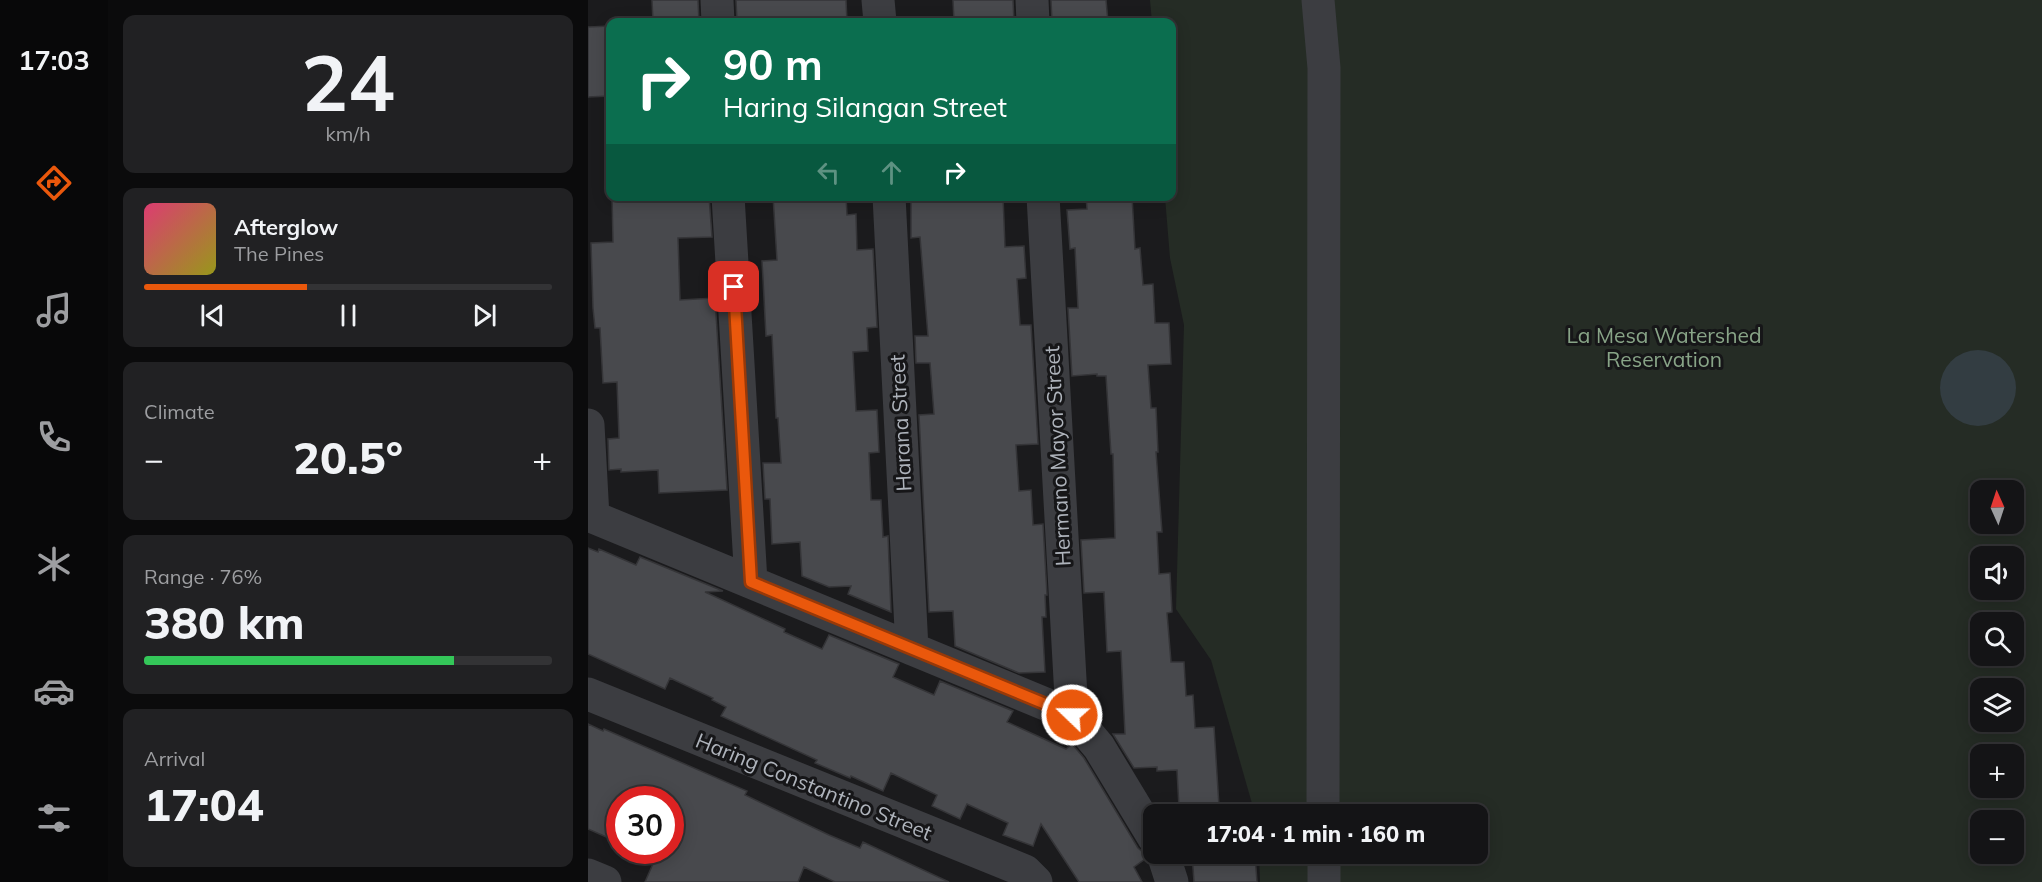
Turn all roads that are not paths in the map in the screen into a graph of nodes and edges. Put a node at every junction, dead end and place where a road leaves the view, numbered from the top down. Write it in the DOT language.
graph roads {
  1 [pos="717,0"];
  2 [pos="878,0"];
  3 [pos="1032,0"];
  4 [pos="1318,0"];
  5 [pos="718,18"];
  6 [pos="880,18"];
  7 [pos="1033,18"];
  8 [pos="728,201"];
  9 [pos="889,201"];
  10 [pos="1043,201"];
  11 [pos="588,425"];
  12 [pos="590,516"];
  13 [pos="751,582"];
  14 [pos="912,649"];
  15 [pos="588,694"];
  16 [pos="1072,715"];
  17 [pos="1323,804"];
  18 [pos="1143,820"];
  19 [pos="1166,864"];
  20 [pos="1324,864"];
  21 [pos="588,876"];
  22 [pos="1018,877"];
  23 [pos="605,882"];
  24 [pos="1172,882"];
  25 [pos="1324,882"];
  1 -- 5 [label="street"];
  2 -- 6 [label="street"];
  3 -- 7 [label="street"];
  4 -- 17 [label="street"];
  8 -- 13 [label="street"];
  9 -- 14 [label="street, Harana Street"];
  10 -- 16 [label="street, Hermano Mayor Street"];
  11 -- 12 [label="street"];
  12 -- 13 [label="street"];
  13 -- 14 [label="street"];
  14 -- 16 [label="street"];
  15 -- 22 [label="street, Haring Constantino Street"];
  16 -- 18 [label="street"];
  19 -- 24 [label="street"];
  20 -- 25 [label="street"];
  21 -- 23 [label="street"];
}
